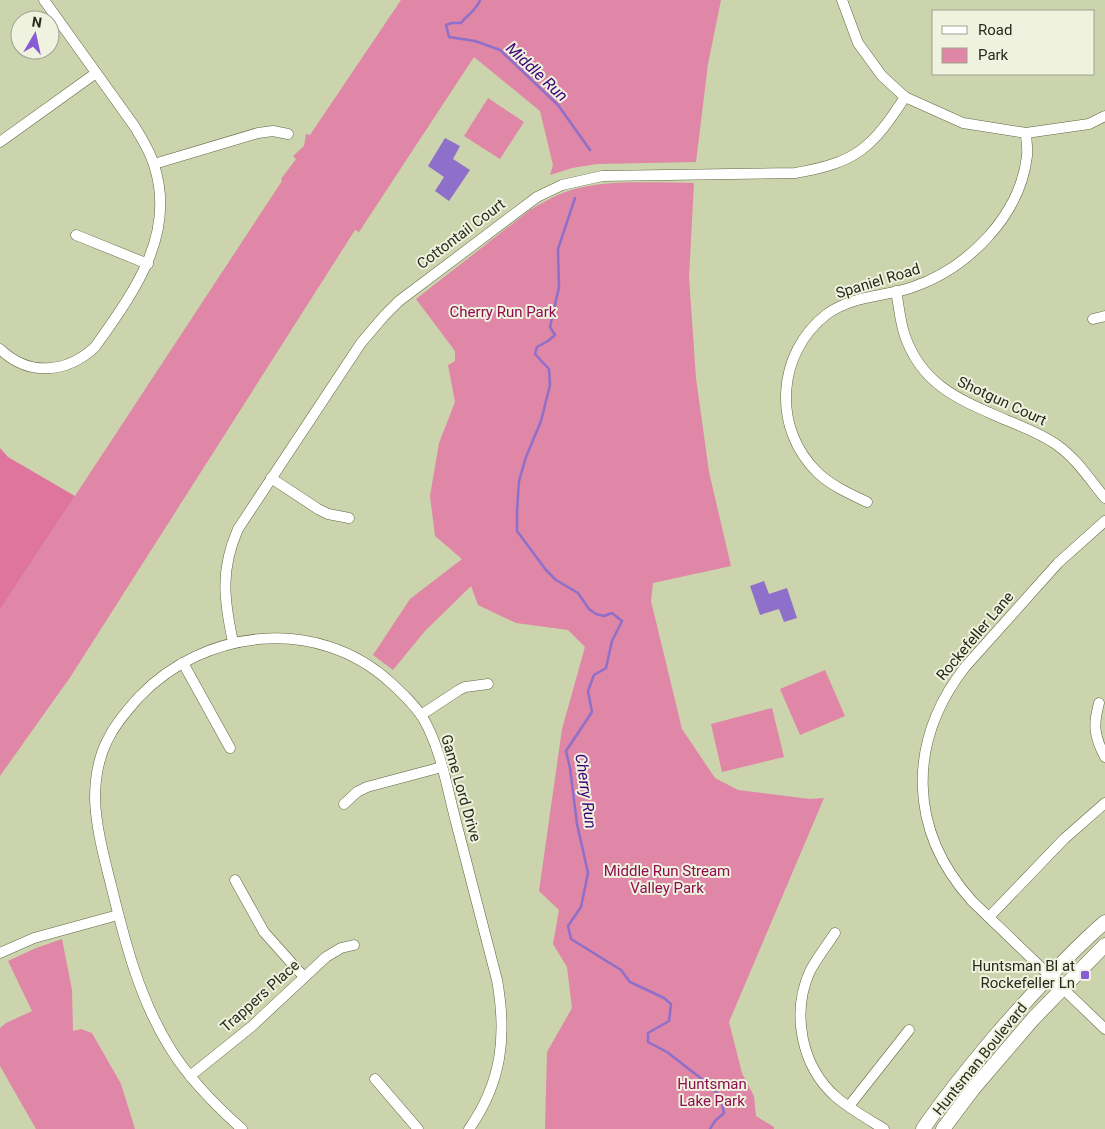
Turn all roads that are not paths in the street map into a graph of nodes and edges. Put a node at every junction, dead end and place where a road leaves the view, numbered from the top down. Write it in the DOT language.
graph roads {
  1 [pos="44,0"];
  2 [pos="842,0"];
  3 [pos="96,73"];
  4 [pos="905,97"];
  5 [pos="1105,116"];
  6 [pos="1026,133"];
  7 [pos="288,134"];
  8 [pos="0,141"];
  9 [pos="154,164"];
  10 [pos="76,235"];
  11 [pos="148,264"];
  12 [pos="896,292"];
  13 [pos="1105,316"];
  14 [pos="1094,318"];
  15 [pos="0,349"];
  16 [pos="271,478"];
  17 [pos="1105,498"];
  18 [pos="867,502"];
  19 [pos="349,518"];
  20 [pos="1105,521"];
  21 [pos="234,642"];
  22 [pos="183,663"];
  23 [pos="488,684"];
  24 [pos="1099,703"];
  25 [pos="421,715"];
  26 [pos="230,748"];
  27 [pos="1105,756"];
  28 [pos="442,767"];
  29 [pos="1105,802"];
  30 [pos="344,804"];
  31 [pos="235,880"];
  32 [pos="118,915"];
  33 [pos="989,917"];
  34 [pos="1105,922"];
  35 [pos="835,933"];
  36 [pos="354,945"];
  37 [pos="1105,945"];
  38 [pos="0,953"];
  39 [pos="1050,976"];
  40 [pos="304,977"];
  41 [pos="1062,988"];
  42 [pos="1105,1029"];
  43 [pos="909,1030"];
  44 [pos="190,1076"];
  45 [pos="375,1079"];
  46 [pos="849,1106"];
  47 [pos="242,1129"];
  48 [pos="418,1129"];
  49 [pos="469,1129"];
  50 [pos="884,1129"];
  51 [pos="923,1129"];
  52 [pos="943,1129"];
  1 -- 3 [label="street"];
  2 -- 4 [label="street"];
  3 -- 8 [label="street"];
  3 -- 9 [label="street"];
  4 -- 6 [label="street"];
  4 -- 16 [label="street, Cottontail Court"];
  5 -- 6 [label="street"];
  6 -- 12 [label="street, Spaniel Road"];
  7 -- 9 [label="street"];
  9 -- 11 [label="street"];
  10 -- 11 [label="street"];
  11 -- 15 [label="street"];
  12 -- 17 [label="street, Shotgun Court"];
  12 -- 18 [label="street, Spaniel Road"];
  13 -- 14 [label="street"];
  16 -- 19 [label="street"];
  16 -- 21 [label="street, Cottontail Court"];
  20 -- 33 [label="street, Rockefeller Lane"];
  21 -- 22 [label="street, Game Lord Drive"];
  21 -- 25 [label="street, Game Lord Drive"];
  22 -- 26 [label="street"];
  22 -- 32 [label="street, Game Lord Drive"];
  23 -- 25 [label="street"];
  24 -- 27 [label="street"];
  25 -- 28 [label="street, Game Lord Drive"];
  28 -- 30 [label="street"];
  28 -- 49 [label="street, Game Lord Drive"];
  29 -- 33 [label="street"];
  31 -- 40 [label="street"];
  32 -- 38 [label="street"];
  32 -- 44 [label="street, Game Lord Drive"];
  33 -- 39 [label="street, Rockefeller Lane"];
  34 -- 39 [label="street, Huntsman Boulevard"];
  35 -- 46 [label="street"];
  36 -- 40 [label="street, Trappers Place"];
  37 -- 41 [label="street, Huntsman Boulevard"];
  39 -- 41 [label="street, Rockefeller Lane"];
  39 -- 51 [label="street, Huntsman Boulevard"];
  40 -- 44 [label="street, Trappers Place"];
  41 -- 42 [label="street, Rockefeller Lane"];
  41 -- 52 [label="street, Huntsman Boulevard"];
  43 -- 46 [label="street"];
  44 -- 47 [label="street, Game Lord Drive"];
  45 -- 48 [label="street"];
  46 -- 50 [label="street"];
}
